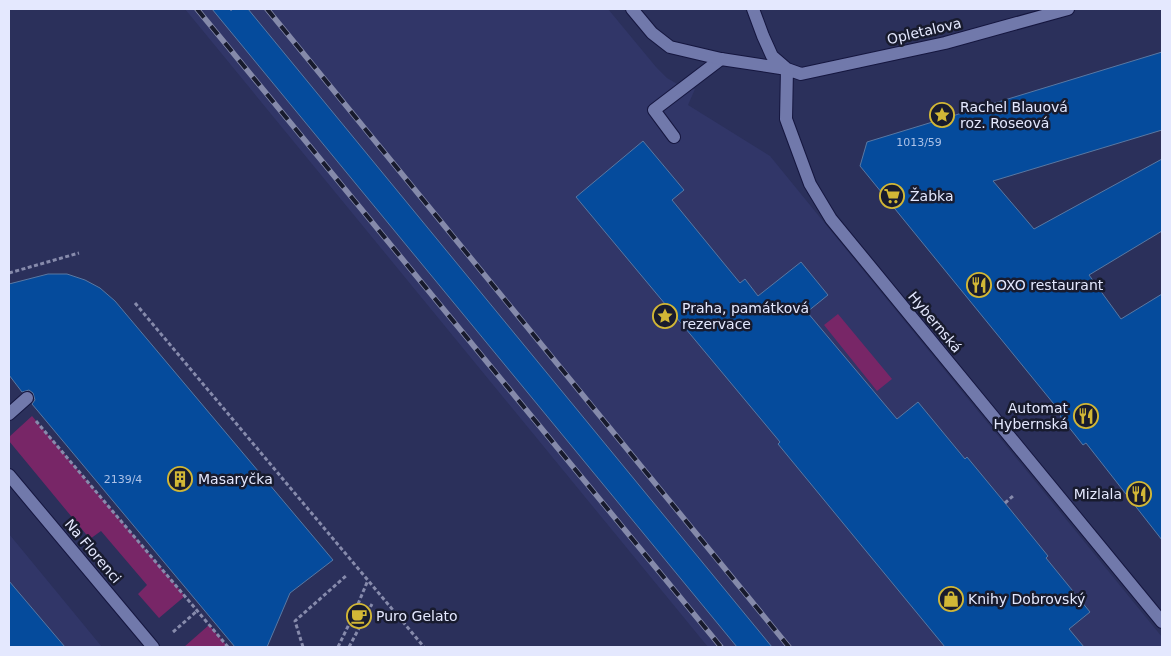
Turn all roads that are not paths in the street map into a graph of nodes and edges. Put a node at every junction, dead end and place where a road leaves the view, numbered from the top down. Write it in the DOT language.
graph roads {
  1 [pos="632,9"];
  2 [pos="753,9"];
  3 [pos="1068,9"];
  4 [pos="720,59"];
  5 [pos="787,69"];
  6 [pos="674,136"];
  7 [pos="24,401"];
  8 [pos="9,414"];
  9 [pos="9,475"];
  10 [pos="1162,622"];
  11 [pos="153,647"];
  1 -- 4 [label="street, Opletalova"];
  2 -- 5 [label="street"];
  3 -- 5 [label="street, Opletalova"];
  4 -- 5 [label="street, Opletalova"];
  4 -- 6 [label="street"];
  5 -- 10 [label="street, Hybernská"];
  7 -- 8 [label="street"];
  9 -- 11 [label="street, Na Florenci"];
}
